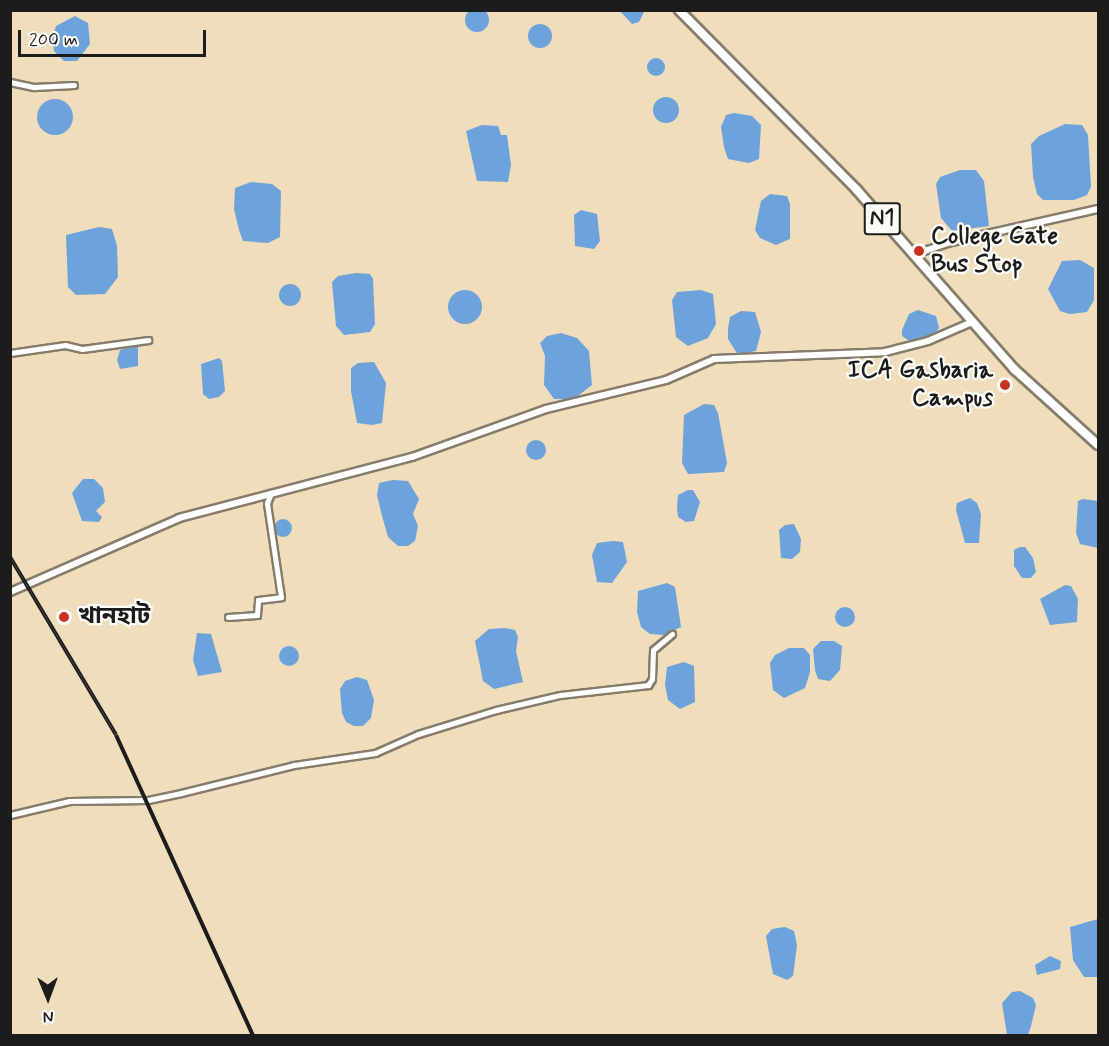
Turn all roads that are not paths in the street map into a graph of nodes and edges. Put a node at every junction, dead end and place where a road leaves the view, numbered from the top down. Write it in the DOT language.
graph roads {
  1 [pos="679,10"];
  2 [pos="10,82"];
  3 [pos="74,85"];
  4 [pos="1098,209"];
  5 [pos="913,255"];
  6 [pos="972,322"];
  7 [pos="148,340"];
  8 [pos="10,353"];
  9 [pos="1098,445"];
  10 [pos="271,493"];
  11 [pos="10,592"];
  12 [pos="228,617"];
  13 [pos="672,634"];
  14 [pos="10,815"];
  1 -- 5 [label="highway, N1"];
  2 -- 3 [label="street"];
  4 -- 5 [label="street"];
  5 -- 6 [label="highway, N1"];
  6 -- 9 [label="highway, N1"];
  6 -- 10 [label="street"];
  7 -- 8 [label="street"];
  10 -- 11 [label="street"];
  10 -- 12 [label="street"];
  13 -- 14 [label="street"];
}
